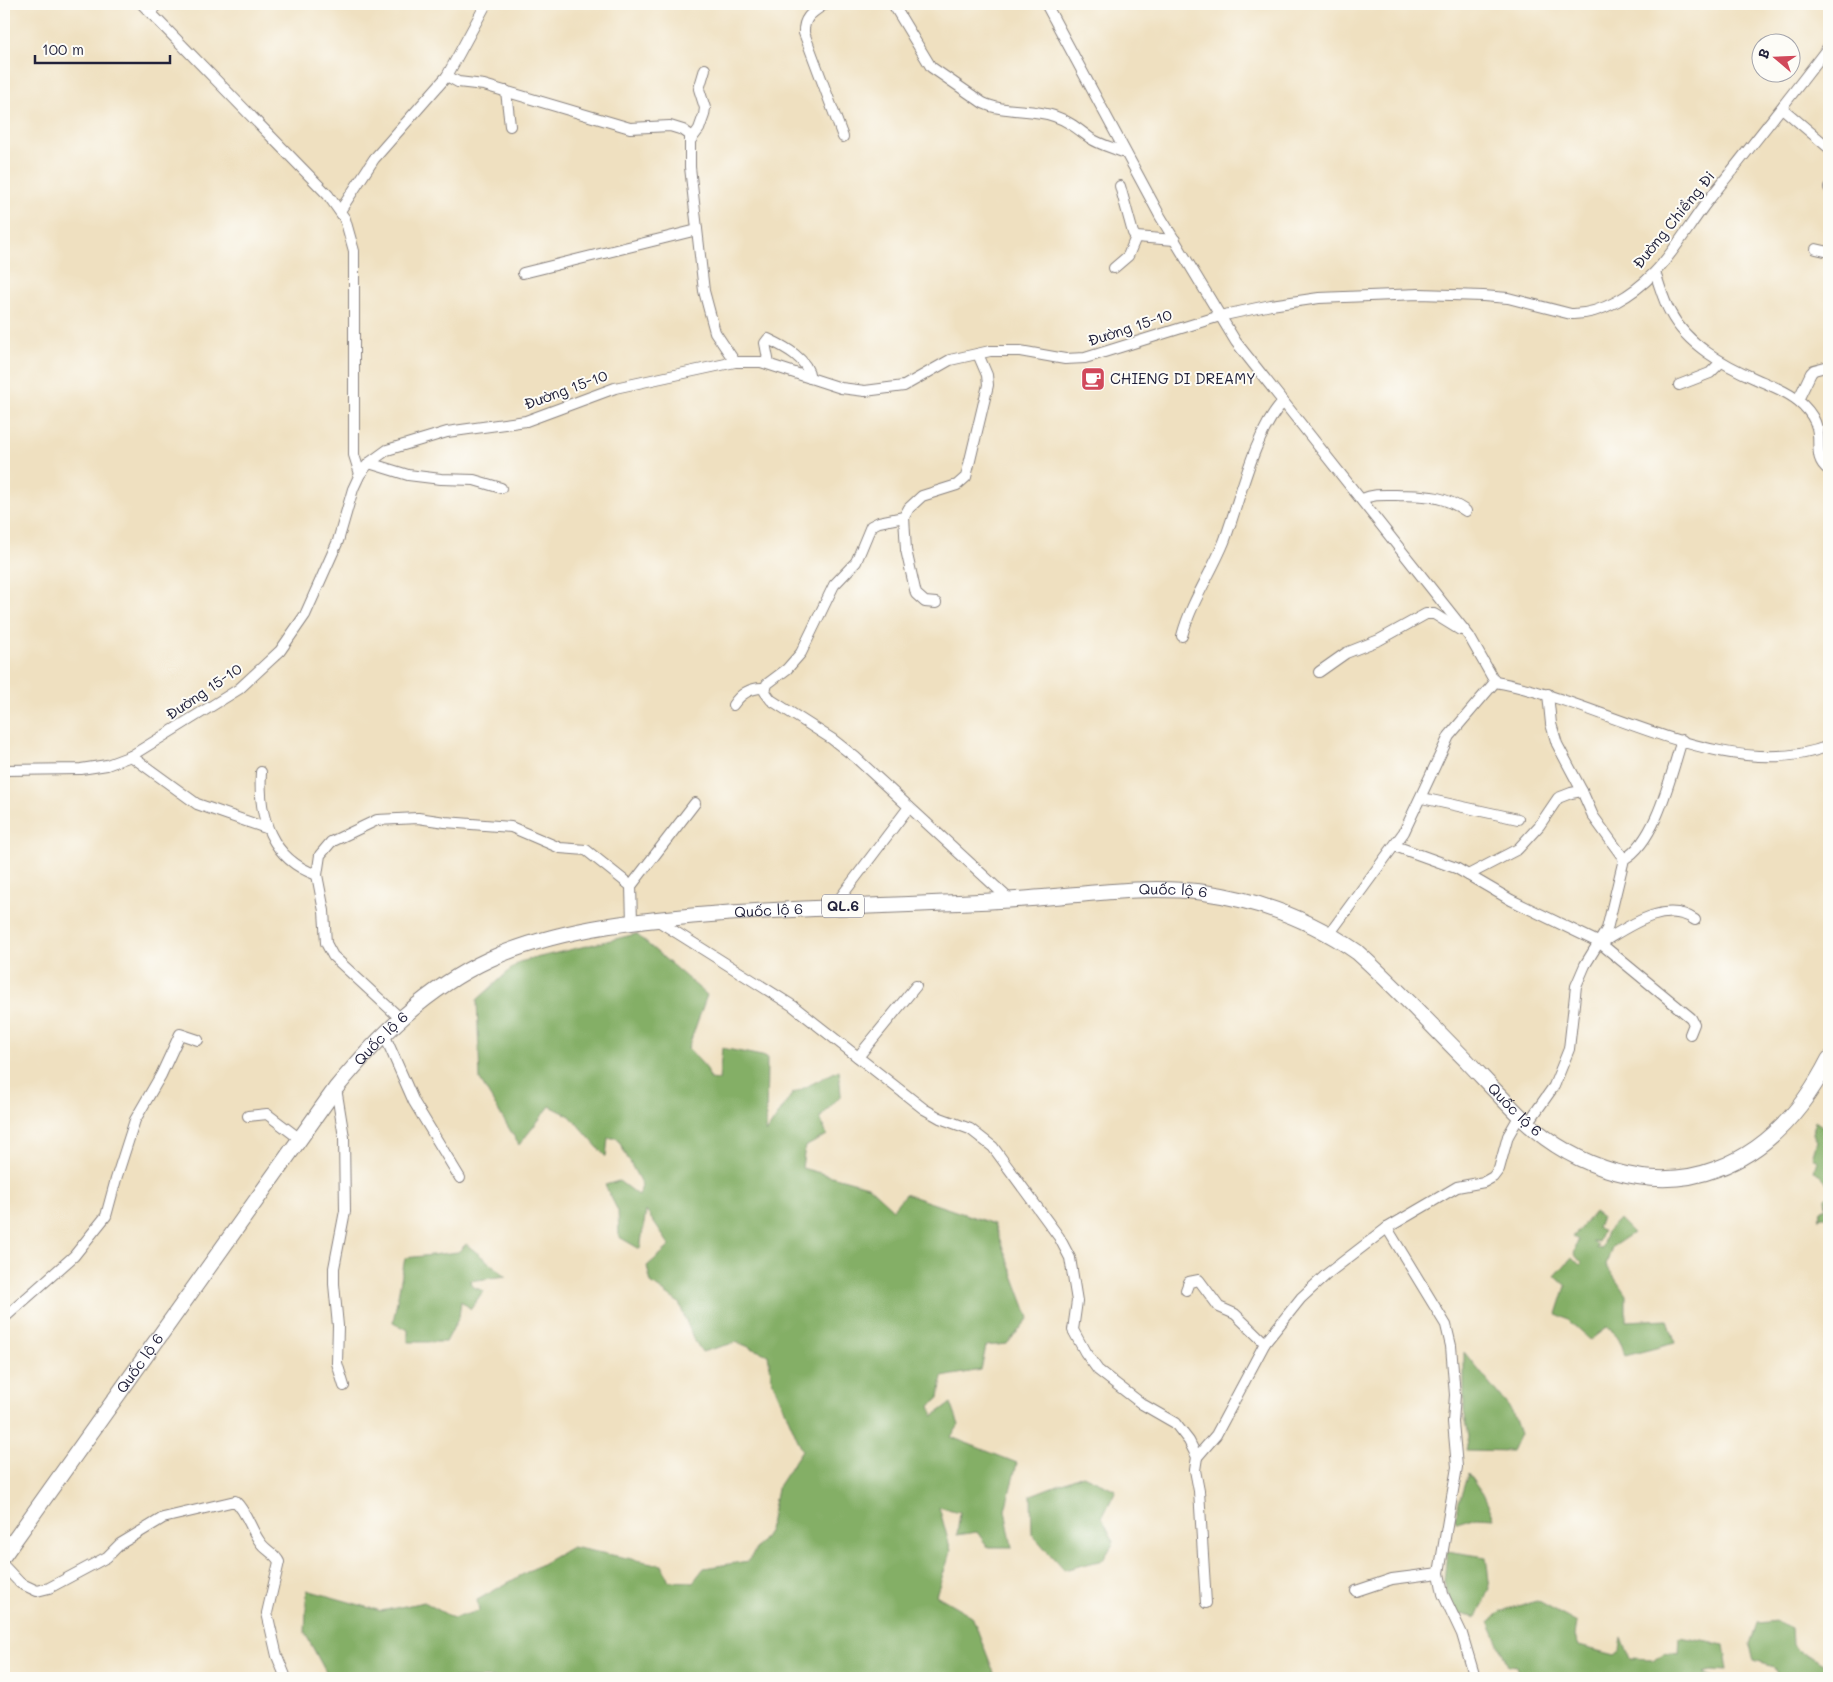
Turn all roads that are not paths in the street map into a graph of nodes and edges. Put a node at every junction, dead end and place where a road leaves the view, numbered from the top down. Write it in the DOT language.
graph roads {
  1 [pos="142,4"];
  2 [pos="158,4"];
  3 [pos="486,4"];
  4 [pos="825,4"];
  5 [pos="893,4"];
  6 [pos="1046,4"];
  7 [pos="150,12"];
  8 [pos="1829,46"];
  9 [pos="705,69"];
  10 [pos="447,76"];
  11 [pos="506,91"];
  12 [pos="1782,108"];
  13 [pos="510,126"];
  14 [pos="842,137"];
  15 [pos="690,141"];
  16 [pos="1829,148"];
  17 [pos="1126,153"];
  18 [pos="1120,186"];
  19 [pos="340,211"];
  20 [pos="697,230"];
  21 [pos="1136,237"];
  22 [pos="1175,240"];
  23 [pos="1816,249"];
  24 [pos="1829,252"];
  25 [pos="1114,268"];
  26 [pos="1655,272"];
  27 [pos="523,273"];
  28 [pos="1220,316"];
  29 [pos="978,354"];
  30 [pos="735,362"];
  31 [pos="1721,362"];
  32 [pos="769,364"];
  33 [pos="1829,366"];
  34 [pos="810,378"];
  35 [pos="1679,385"];
  36 [pos="1798,400"];
  37 [pos="1283,402"];
  38 [pos="369,463"];
  39 [pos="1829,470"];
  40 [pos="360,474"];
  41 [pos="501,488"];
  42 [pos="1362,499"];
  43 [pos="1466,511"];
  44 [pos="904,517"];
  45 [pos="936,603"];
  46 [pos="1182,636"];
  47 [pos="1469,636"];
  48 [pos="1319,672"];
  49 [pos="1495,682"];
  50 [pos="765,688"];
  51 [pos="1548,694"];
  52 [pos="733,704"];
  53 [pos="1682,740"];
  54 [pos="1829,746"];
  55 [pos="131,756"];
  56 [pos="4,770"];
  57 [pos="261,772"];
  58 [pos="1582,791"];
  59 [pos="1422,798"];
  60 [pos="695,803"];
  61 [pos="909,807"];
  62 [pos="1518,819"];
  63 [pos="266,828"];
  64 [pos="1395,846"];
  65 [pos="1624,859"];
  66 [pos="317,874"];
  67 [pos="1468,875"];
  68 [pos="631,886"];
  69 [pos="1010,900"];
  70 [pos="834,906"];
  71 [pos="654,918"];
  72 [pos="1696,920"];
  73 [pos="632,922"];
  74 [pos="1330,933"];
  75 [pos="1600,943"];
  76 [pos="916,986"];
  77 [pos="401,1019"];
  78 [pos="384,1034"];
  79 [pos="1690,1034"];
  80 [pos="198,1040"];
  81 [pos="858,1058"];
  82 [pos="1829,1059"];
  83 [pos="336,1088"];
  84 [pos="248,1116"];
  85 [pos="1524,1119"];
  86 [pos="300,1139"];
  87 [pos="460,1178"];
  88 [pos="1386,1228"];
  89 [pos="1186,1290"];
  90 [pos="4,1318"];
  91 [pos="1265,1343"];
  92 [pos="344,1386"];
  93 [pos="1198,1457"];
  94 [pos="4,1556"];
  95 [pos="4,1566"];
  96 [pos="1439,1573"];
  97 [pos="1356,1591"];
  98 [pos="1206,1603"];
  99 [pos="286,1678"];
  100 [pos="1475,1678"];
  1 -- 7 [label="street"];
  2 -- 7 [label="street"];
  3 -- 10 [label="street"];
  4 -- 14 [label="street"];
  5 -- 17 [label="street"];
  6 -- 17 [label="street"];
  7 -- 19 [label="street"];
  8 -- 12 [label="street, Đường Chiềng Đi"];
  9 -- 15 [label="street"];
  10 -- 11 [label="street"];
  10 -- 19 [label="street"];
  11 -- 13 [label="street"];
  11 -- 15 [label="street"];
  12 -- 16 [label="street"];
  12 -- 26 [label="street, Đường Chiềng Đi"];
  15 -- 20 [label="street"];
  17 -- 22 [label="street"];
  18 -- 21 [label="street"];
  19 -- 40 [label="street"];
  20 -- 27 [label="street"];
  20 -- 30 [label="street"];
  21 -- 22 [label="street"];
  21 -- 25 [label="street"];
  22 -- 28 [label="street"];
  23 -- 24 [label="street"];
  26 -- 28 [label="street, Đường Chiềng Đi"];
  26 -- 31 [label="street"];
  28 -- 29 [label="street, Đường 15-10"];
  28 -- 37 [label="street"];
  29 -- 34 [label="street, Đường 15-10"];
  29 -- 44 [label="street"];
  30 -- 32 [label="street, Đường 15-10"];
  30 -- 38 [label="street, Đường 15-10"];
  31 -- 35 [label="street"];
  31 -- 36 [label="street"];
  32 -- 34 [label="street, Đường 15-10"];
  32 -- 34 [label="street"];
  33 -- 36 [label="street"];
  36 -- 39 [label="street"];
  37 -- 42 [label="street"];
  37 -- 46 [label="street"];
  38 -- 40 [label="street, Đường 15-10"];
  38 -- 41 [label="street"];
  40 -- 55 [label="street, Đường 15-10"];
  42 -- 43 [label="street"];
  42 -- 47 [label="street"];
  44 -- 45 [label="street"];
  44 -- 50 [label="street"];
  47 -- 48 [label="street"];
  47 -- 49 [label="street"];
  49 -- 51 [label="street"];
  49 -- 59 [label="street"];
  50 -- 52 [label="street"];
  50 -- 61 [label="street"];
  51 -- 53 [label="street"];
  51 -- 58 [label="street"];
  53 -- 54 [label="street"];
  53 -- 65 [label="street"];
  55 -- 56 [label="street, Đường 15-10"];
  55 -- 63 [label="street"];
  57 -- 63 [label="street"];
  58 -- 65 [label="street"];
  58 -- 67 [label="street"];
  59 -- 62 [label="street"];
  59 -- 64 [label="street"];
  60 -- 68 [label="street"];
  61 -- 69 [label="street"];
  61 -- 70 [label="street"];
  63 -- 66 [label="street"];
  64 -- 67 [label="street"];
  64 -- 74 [label="street"];
  65 -- 75 [label="street"];
  66 -- 68 [label="street"];
  66 -- 77 [label="street"];
  67 -- 75 [label="street"];
  68 -- 73 [label="street"];
  69 -- 70 [label="highway, Quốc lộ 6 / QL.6"];
  69 -- 74 [label="highway, Quốc lộ 6 / QL.6"];
  70 -- 71 [label="highway, Quốc lộ 6 / QL.6"];
  71 -- 73 [label="highway, Quốc lộ 6 / QL.6"];
  71 -- 81 [label="street"];
  72 -- 75 [label="street"];
  73 -- 77 [label="highway, Quốc lộ 6 / QL.6"];
  74 -- 85 [label="highway, Quốc lộ 6 / QL.6"];
  75 -- 79 [label="street"];
  75 -- 85 [label="street"];
  76 -- 81 [label="street"];
  77 -- 78 [label="highway, Quốc lộ 6 / QL.6"];
  78 -- 83 [label="highway, Quốc lộ 6 / QL.6"];
  78 -- 87 [label="street"];
  80 -- 90 [label="street"];
  81 -- 93 [label="street"];
  82 -- 85 [label="highway, Quốc lộ 6 / QL.6"];
  83 -- 86 [label="highway, Quốc lộ 6 / QL.6"];
  83 -- 92 [label="street"];
  84 -- 86 [label="street"];
  85 -- 88 [label="street"];
  86 -- 94 [label="highway, Quốc lộ 6 / QL.6"];
  88 -- 91 [label="street"];
  88 -- 96 [label="street"];
  89 -- 91 [label="street"];
  91 -- 93 [label="street"];
  93 -- 98 [label="street"];
  95 -- 99 [label="street"];
  96 -- 97 [label="street"];
  96 -- 100 [label="street"];
}
